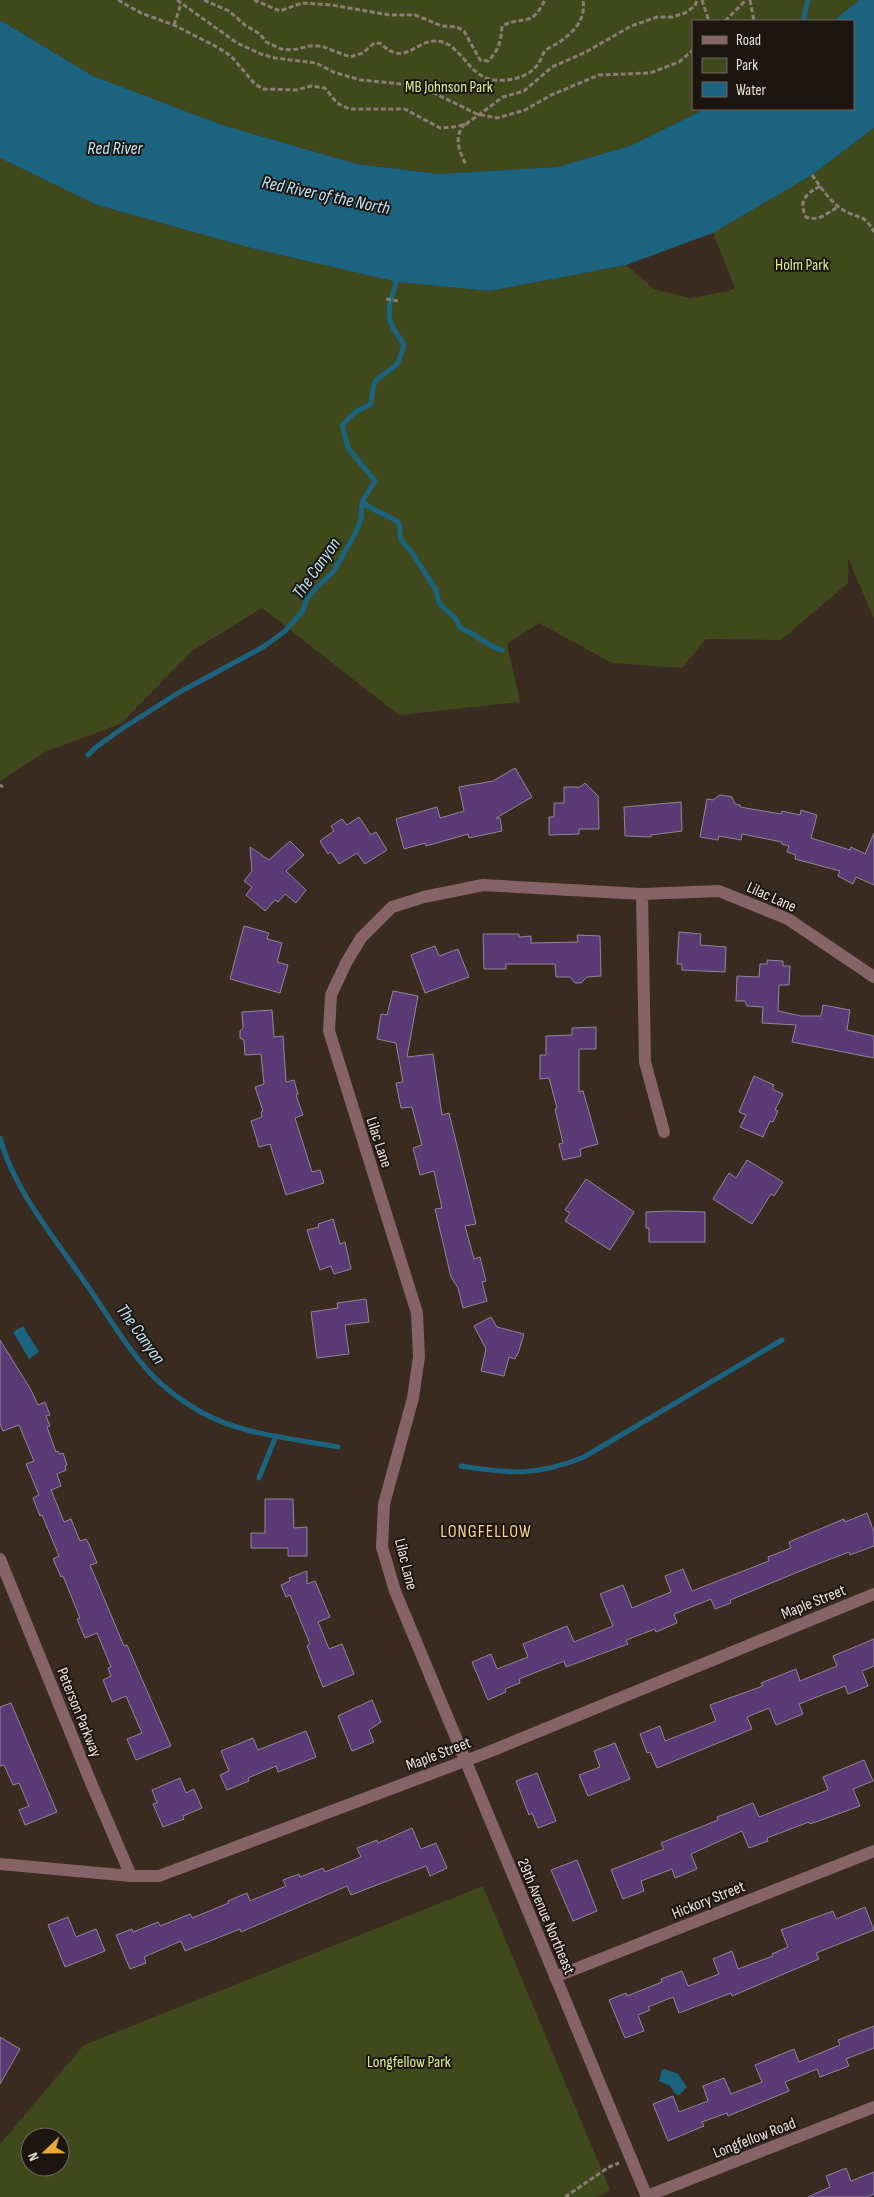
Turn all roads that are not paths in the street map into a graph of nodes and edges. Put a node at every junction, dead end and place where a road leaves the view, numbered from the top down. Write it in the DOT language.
graph roads {
  1 [pos="642,894"];
  2 [pos="874,977"];
  3 [pos="664,1132"];
  4 [pos="0,1559"];
  5 [pos="874,1594"];
  6 [pos="418,1647"];
  7 [pos="465,1760"];
  8 [pos="874,1852"];
  9 [pos="0,1864"];
  10 [pos="131,1876"];
  11 [pos="555,1977"];
  12 [pos="874,2107"];
  13 [pos="647,2197"];
  1 -- 2 [label="street, Lilac Lane"];
  1 -- 3 [label="street"];
  1 -- 6 [label="street, Lilac Lane"];
  4 -- 10 [label="street, Peterson Parkway"];
  5 -- 7 [label="street, Maple Street"];
  6 -- 7 [label="street, 29th Avenue Northeast"];
  7 -- 10 [label="street, Maple Street"];
  7 -- 11 [label="street, 29th Avenue Northeast"];
  8 -- 11 [label="street, Hickory Street"];
  9 -- 10 [label="street, Maple Street"];
  11 -- 13 [label="street, 29th Avenue Northeast"];
  12 -- 13 [label="street, Longfellow Road"];
}
